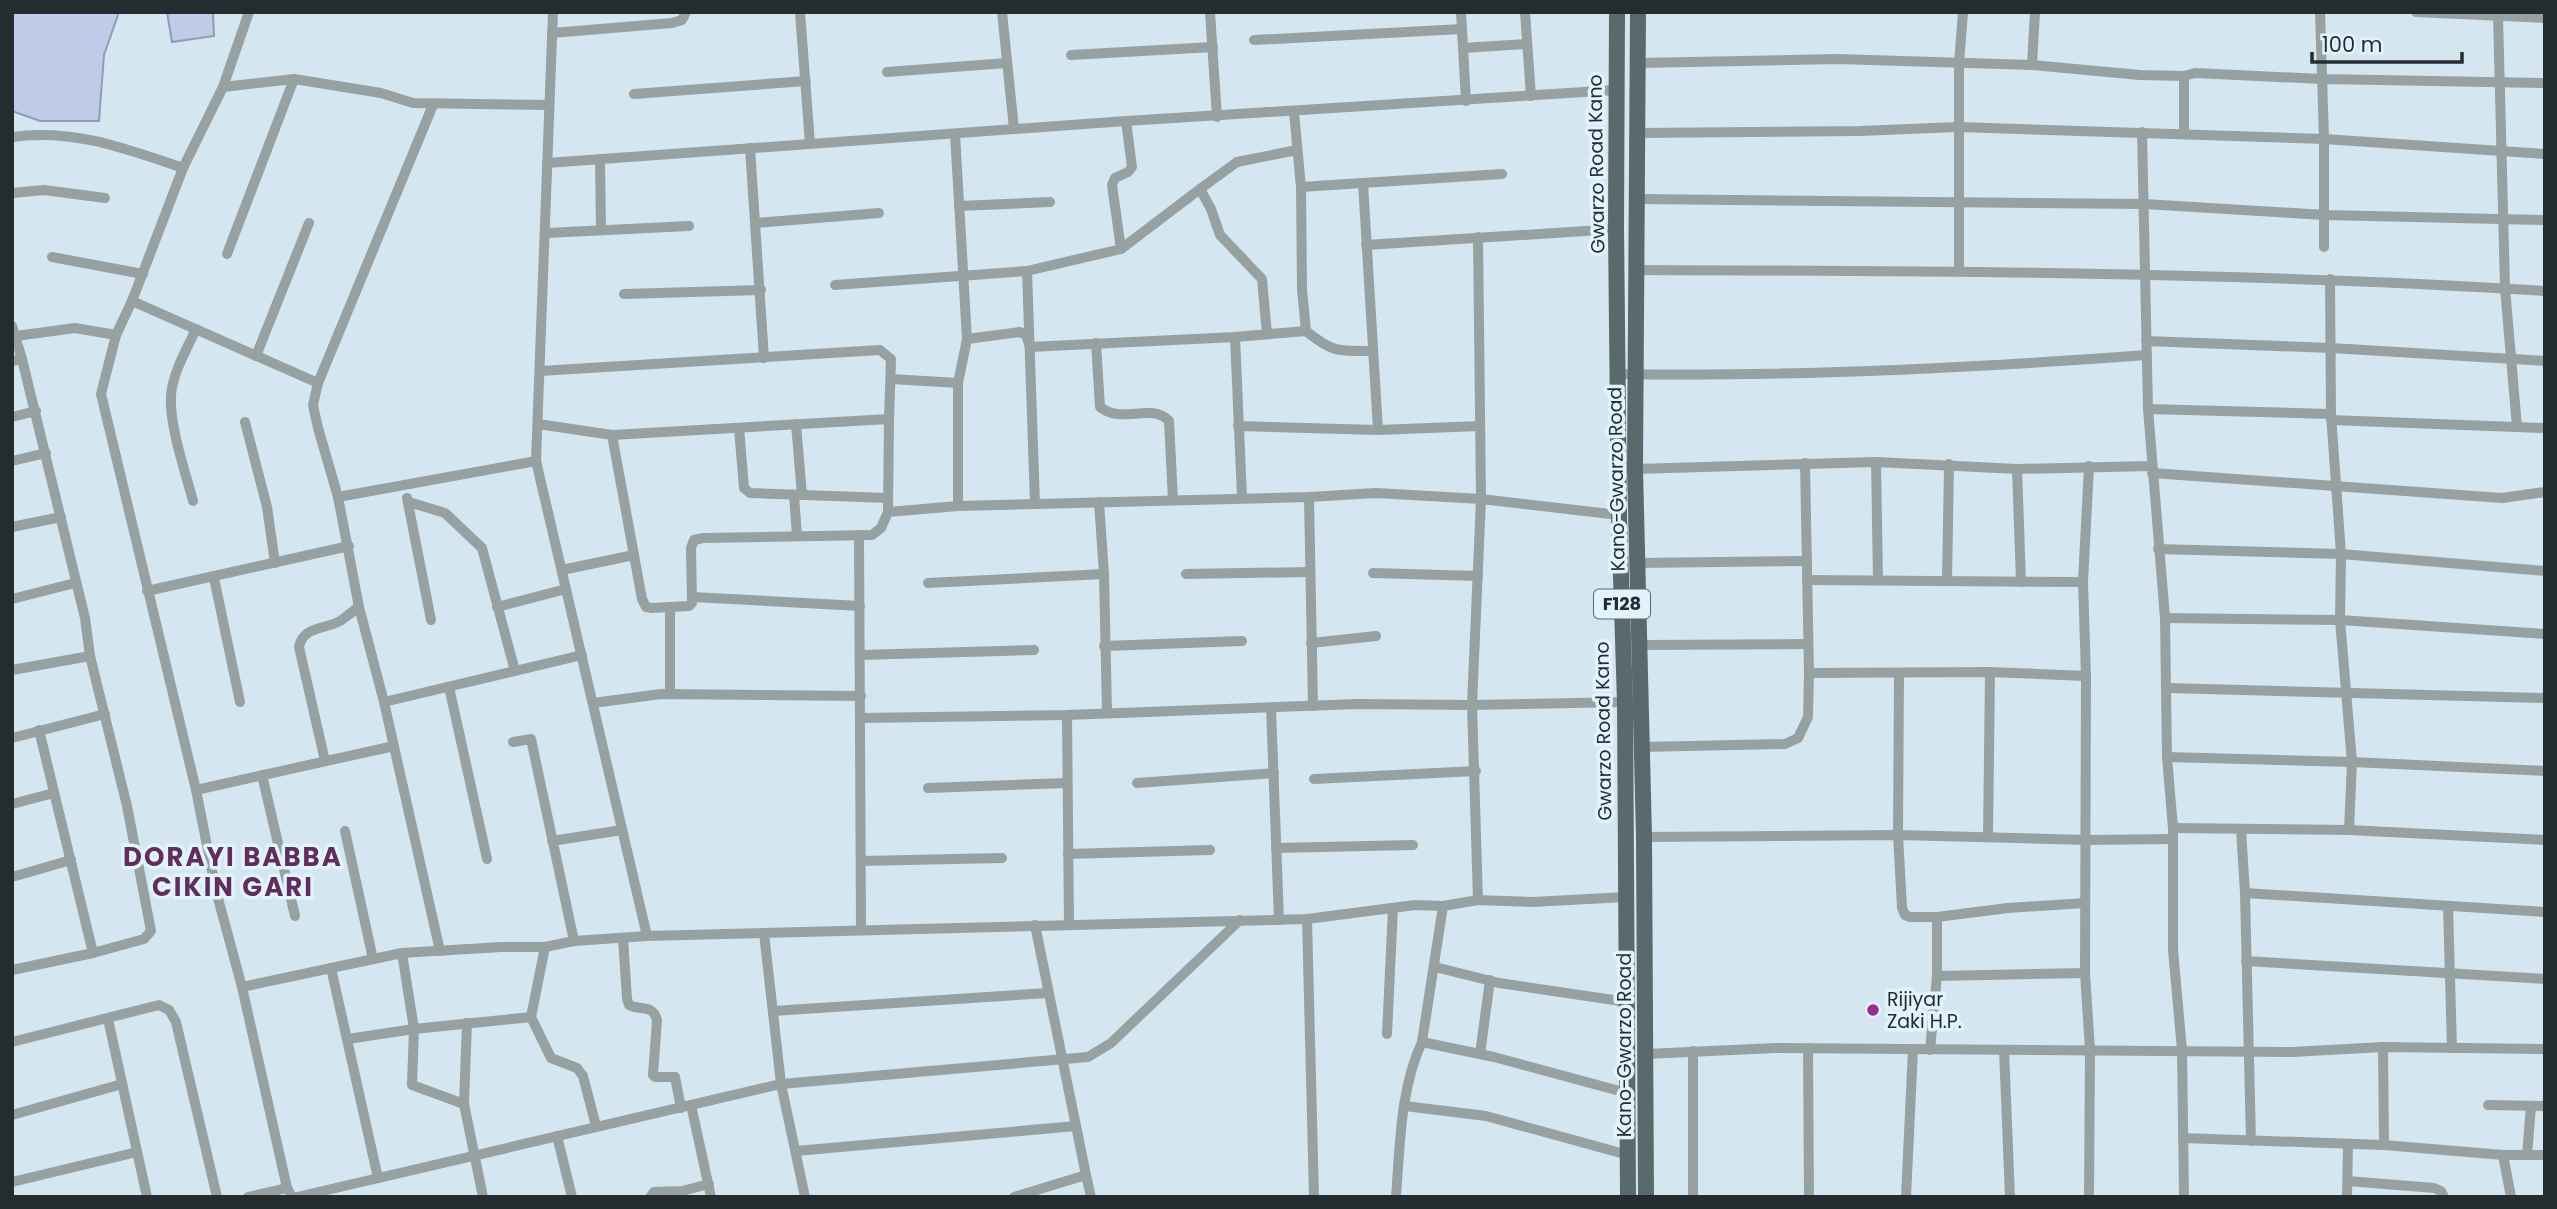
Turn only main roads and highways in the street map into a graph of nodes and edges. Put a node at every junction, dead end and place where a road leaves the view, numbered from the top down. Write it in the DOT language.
graph roads {
  1 [pos="1617,12"];
  2 [pos="1638,12"];
  3 [pos="1628,1197"];
  4 [pos="1646,1197"];
  1 -- 3 [label="main road, Gwarzo Road Kano / F128"];
  2 -- 4 [label="main road, Kano-Gwarzo Road / F128"];
}
